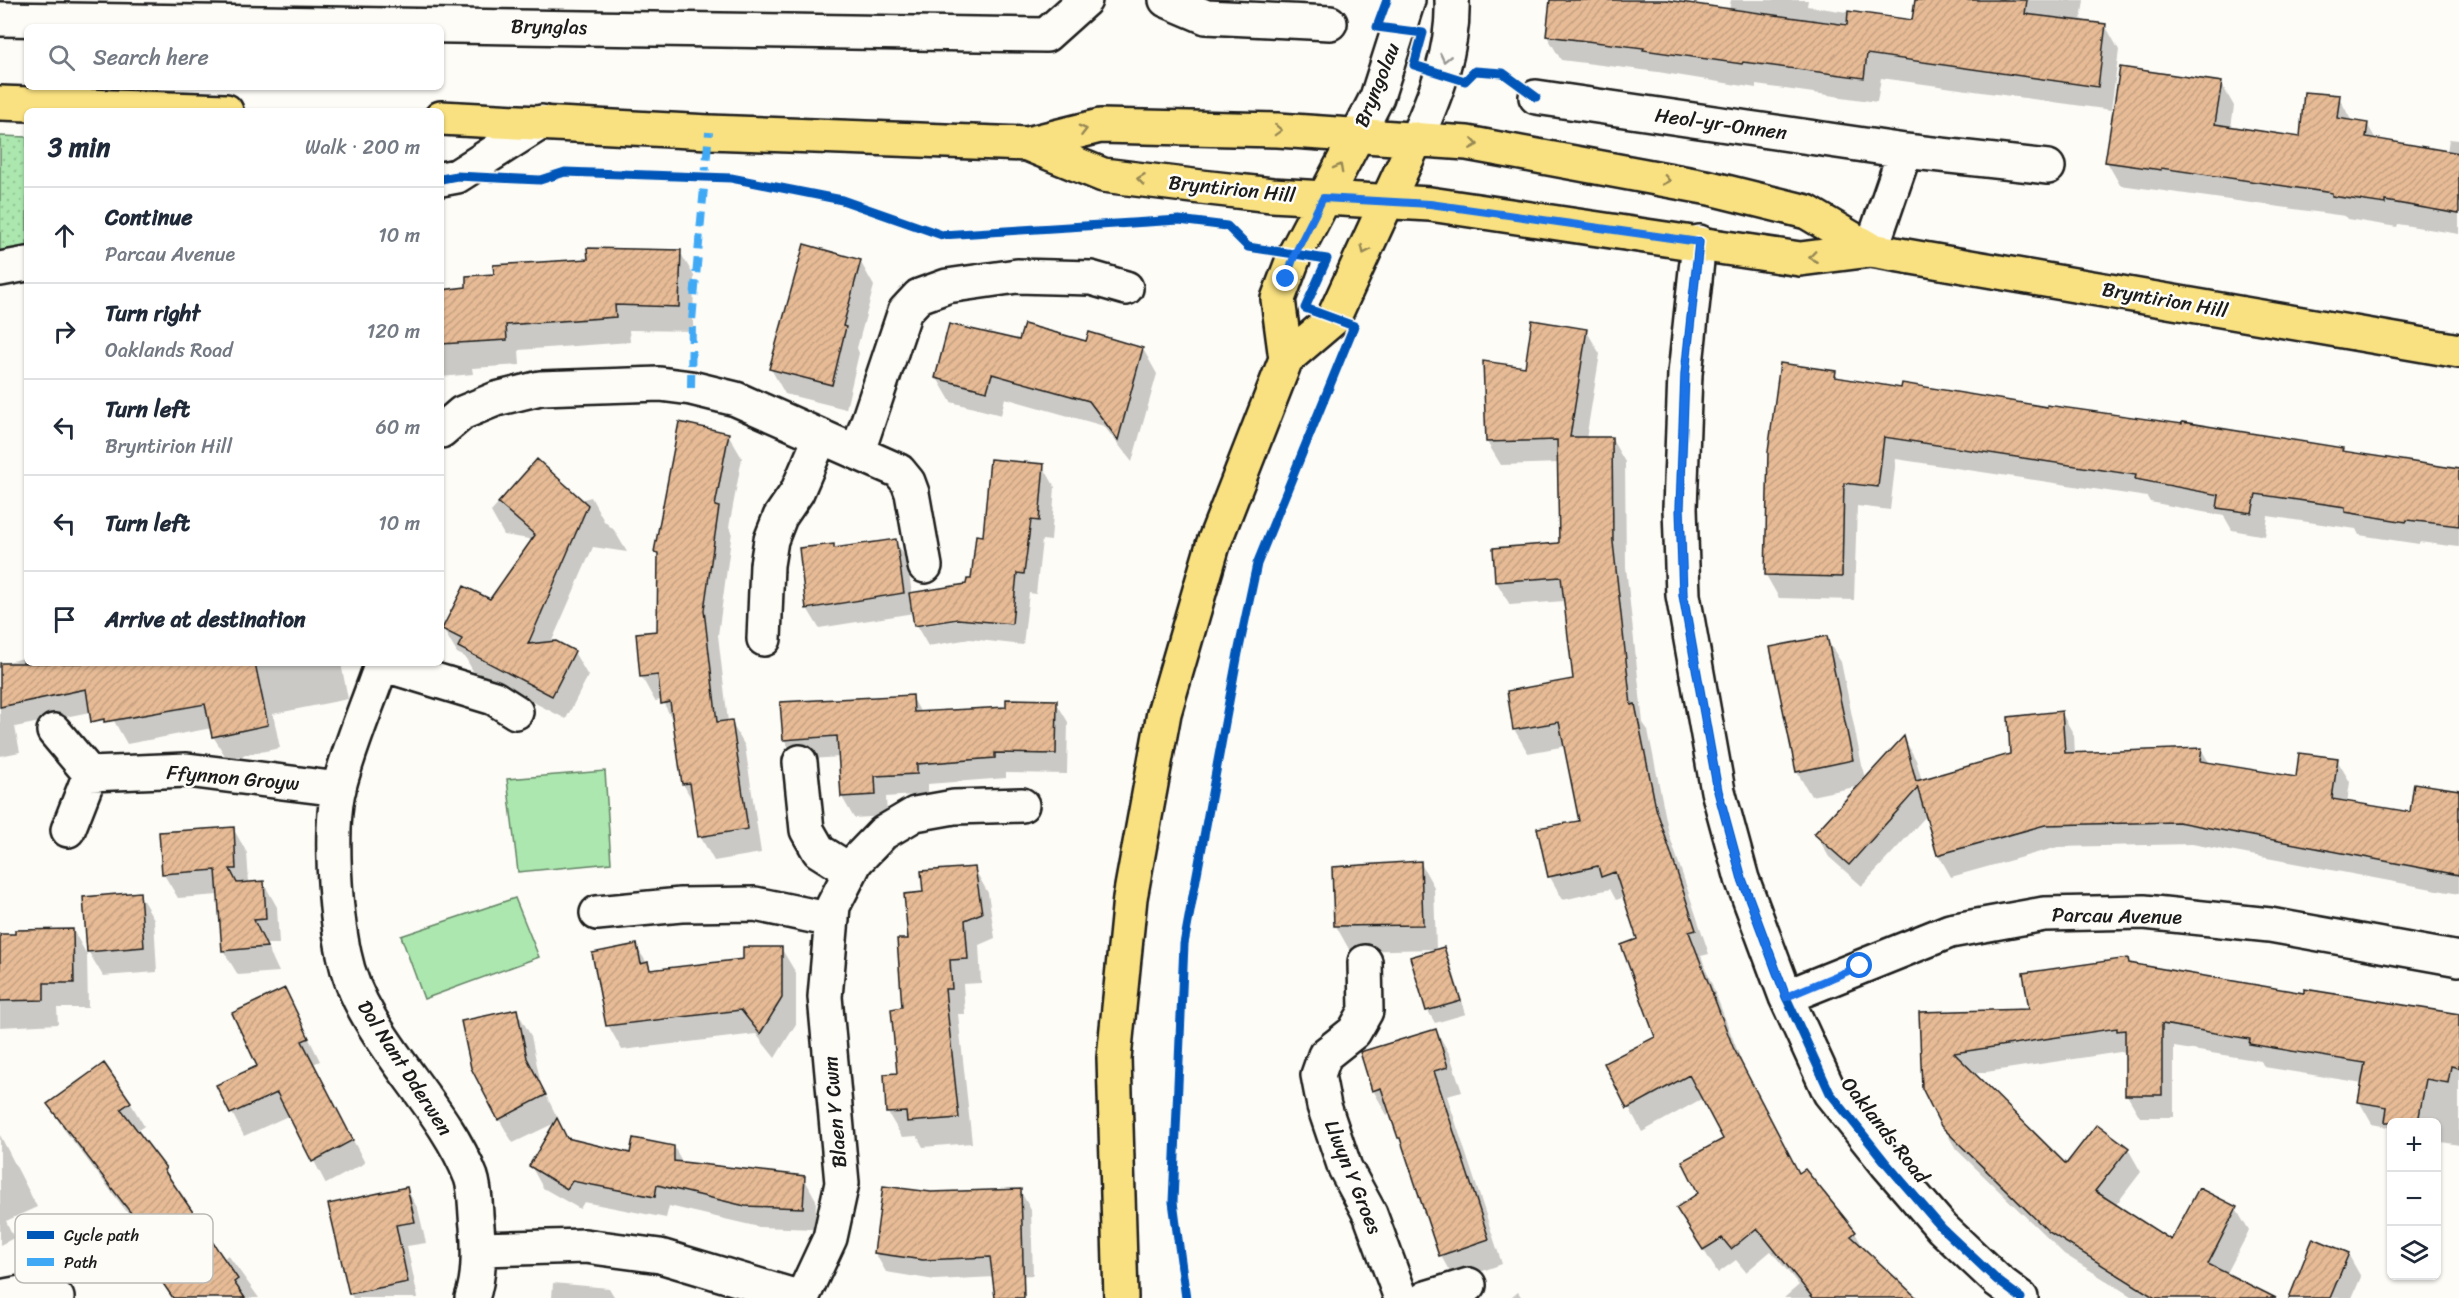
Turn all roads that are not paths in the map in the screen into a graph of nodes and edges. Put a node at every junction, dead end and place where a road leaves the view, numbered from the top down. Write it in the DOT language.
graph roads {
  1 [pos="1084,0"];
  2 [pos="1166,0"];
  3 [pos="1408,0"];
  4 [pos="1452,0"];
  5 [pos="154,10"];
  6 [pos="0,19"];
  7 [pos="1330,23"];
  8 [pos="1536,97"];
  9 [pos="0,103"];
  10 [pos="141,108"];
  11 [pos="444,118"];
  12 [pos="542,122"];
  13 [pos="1357,136"];
  14 [pos="1416,139"];
  15 [pos="1027,144"];
  16 [pos="1905,151"];
  17 [pos="2048,167"];
  18 [pos="444,178"];
  19 [pos="1323,198"];
  20 [pos="1387,202"];
  21 [pos="1699,242"];
  22 [pos="1871,249"];
  23 [pos="24,265"];
  24 [pos="0,269"];
  25 [pos="1126,288"];
  26 [pos="2459,351"];
  27 [pos="1286,359"];
  28 [pos="444,428"];
  29 [pos="820,436"];
  30 [pos="870,457"];
  31 [pos="925,566"];
  32 [pos="764,639"];
  33 [pos="381,666"];
  34 [pos="389,666"];
  35 [pos="516,712"];
  36 [pos="54,731"];
  37 [pos="800,762"];
  38 [pos="90,774"];
  39 [pos="339,789"];
  40 [pos="1022,805"];
  41 [pos="68,831"];
  42 [pos="853,866"];
  43 [pos="597,913"];
  44 [pos="832,920"];
  45 [pos="2459,959"];
  46 [pos="1365,962"];
  47 [pos="1786,997"];
  48 [pos="479,1249"];
  49 [pos="1469,1285"];
  50 [pos="0,1297"];
  51 [pos="57,1298"];
  52 [pos="471,1298"];
  53 [pos="801,1298"];
  54 [pos="1121,1298"];
  55 [pos="1401,1298"];
  56 [pos="1426,1298"];
  57 [pos="2021,1298"];
  1 -- 5 [label="street, Brynglas"];
  2 -- 7 [label="street"];
  3 -- 13 [label="street, Bryngolau"];
  4 -- 14 [label="street, one-way"];
  5 -- 6 [label="street, Brynglas"];
  8 -- 16 [label="street, Heol-yr-Onnen"];
  9 -- 10 [label="main road"];
  11 -- 12 [label="main road"];
  12 -- 15 [label="main road"];
  12 -- 18 [label="street"];
  13 -- 14 [label="main road, Bryntirion Hill"];
  15 -- 13 [label="main road, Bryntirion Hill, one-way"];
  19 -- 13 [label="main road, one-way"];
  14 -- 20 [label="main road"];
  14 -- 22 [label="main road, Bryntirion Hill, one-way"];
  19 -- 15 [label="main road, Bryntirion Hill, one-way"];
  16 -- 17 [label="street, Heol-yr-Onnen"];
  16 -- 22 [label="street"];
  19 -- 20 [label="main road, Bryntirion Hill"];
  19 -- 27 [label="main road"];
  20 -- 21 [label="main road, Bryntirion Hill"];
  20 -- 27 [label="main road, one-way"];
  22 -- 21 [label="main road, Bryntirion Hill, one-way"];
  21 -- 47 [label="street, Oaklands Road"];
  22 -- 26 [label="main road, Bryntirion Hill"];
  23 -- 24 [label="street"];
  25 -- 30 [label="street"];
  27 -- 54 [label="main road"];
  28 -- 29 [label="street"];
  29 -- 30 [label="street"];
  29 -- 32 [label="street"];
  30 -- 31 [label="street"];
  33 -- 39 [label="street, Dol Nant Dderwen"];
  34 -- 35 [label="street"];
  36 -- 38 [label="street"];
  37 -- 42 [label="street"];
  38 -- 39 [label="street, Ffynnon Groyw"];
  38 -- 41 [label="street"];
  39 -- 48 [label="street, Dol Nant Dderwen"];
  40 -- 42 [label="street, Blaen Y Cwm"];
  42 -- 44 [label="street, Blaen Y Cwm"];
  43 -- 44 [label="street"];
  44 -- 53 [label="street, Blaen Y Cwm"];
  45 -- 47 [label="street, Parcau Avenue"];
  46 -- 55 [label="street, Llwyn Y Groes"];
  47 -- 57 [label="street, Oaklands Road"];
  48 -- 52 [label="street, Dol Nant Dderwen"];
  48 -- 53 [label="street, Blaen Y Cwm"];
  49 -- 56 [label="street"];
  50 -- 51 [label="street"];
}
